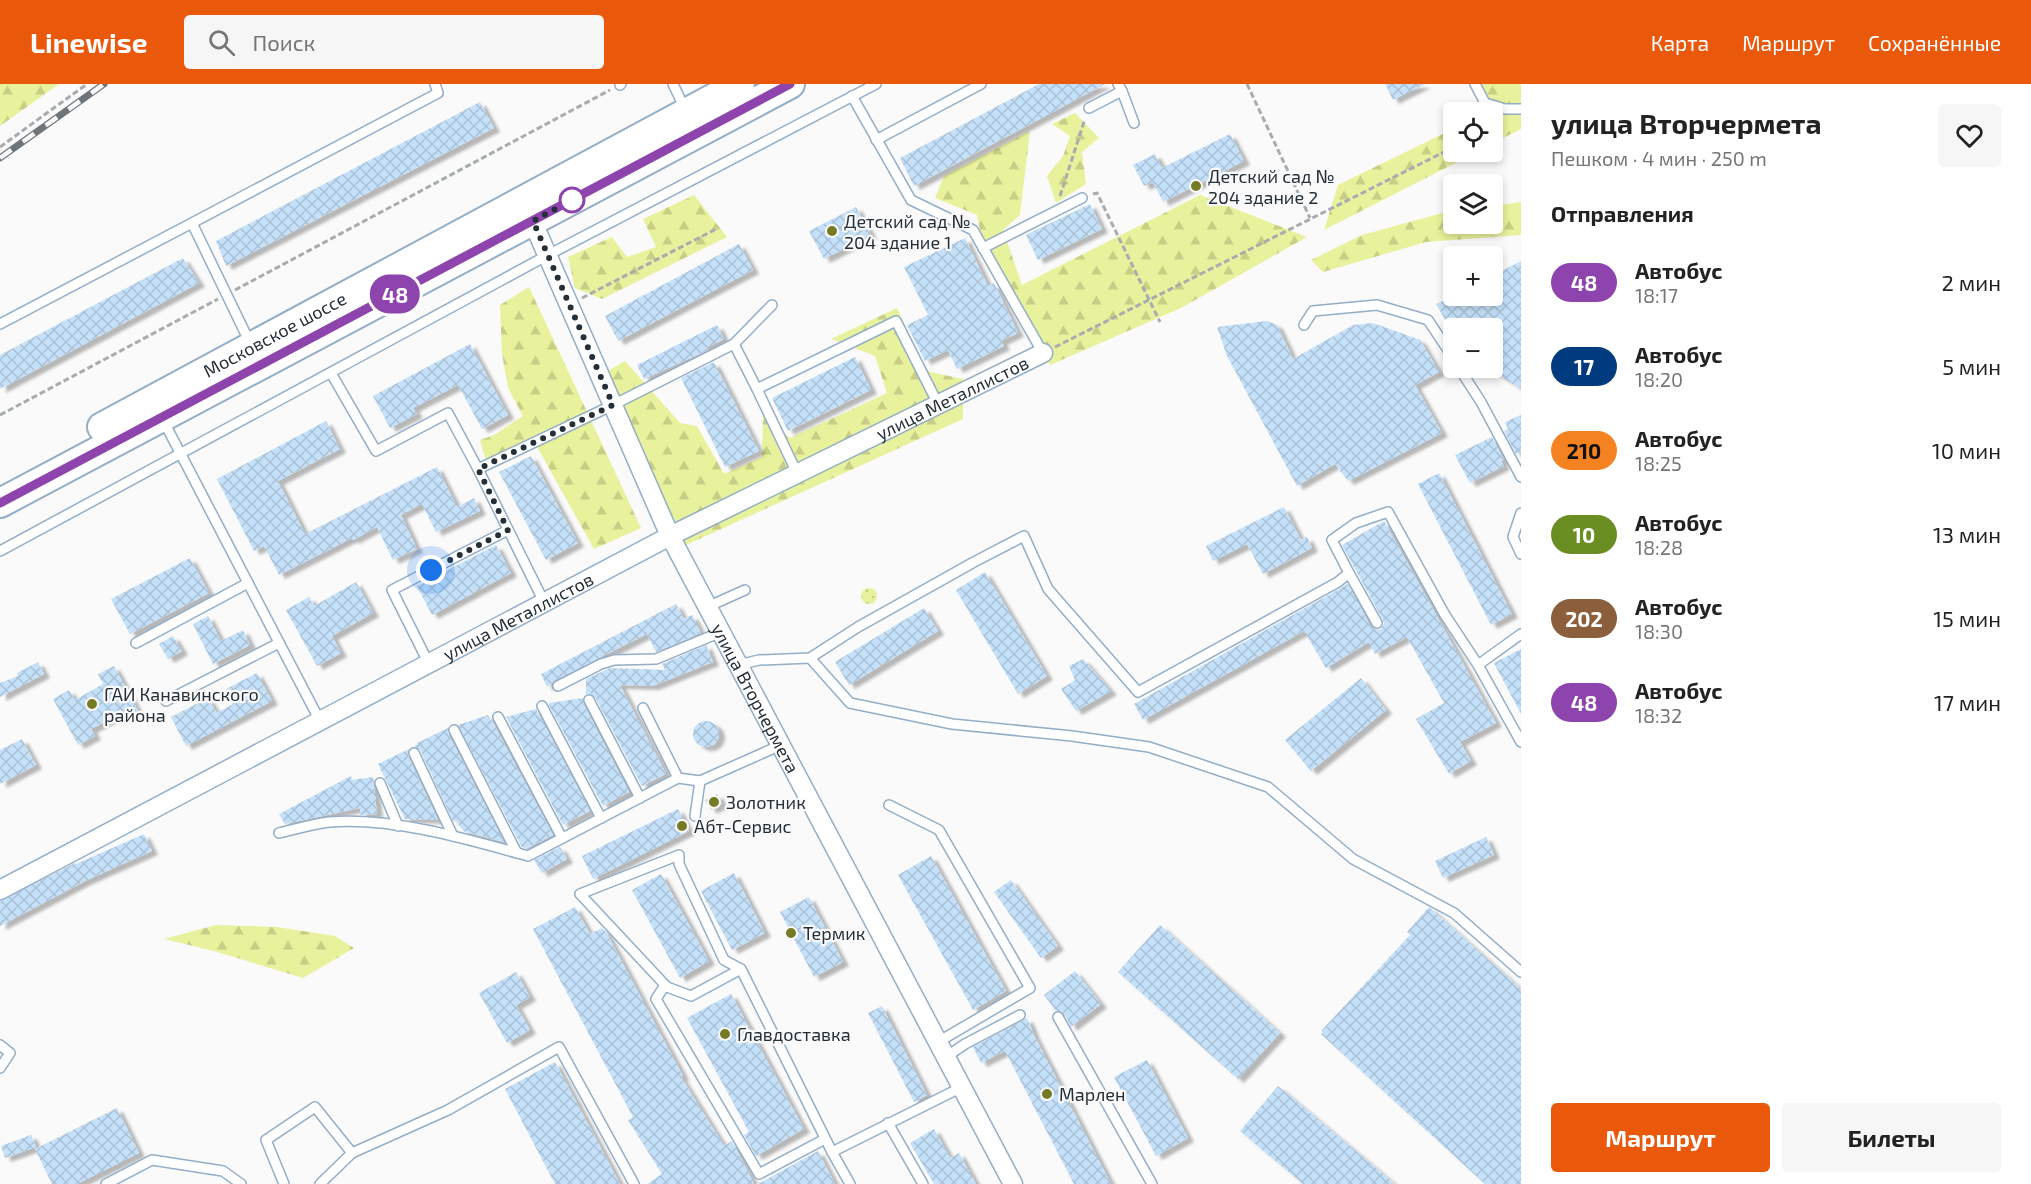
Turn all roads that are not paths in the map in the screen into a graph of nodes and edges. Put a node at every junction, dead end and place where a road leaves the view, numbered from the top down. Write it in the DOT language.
graph roads {
  1 [pos="435,84"];
  2 [pos="673,84"];
  3 [pos="740,84"];
  4 [pos="790,84"];
  5 [pos="876,84"];
  6 [pos="981,84"];
  7 [pos="1475,84"];
  8 [pos="1120,88"];
  9 [pos="852,96"];
  10 [pos="1089,108"];
  11 [pos="1521,109"];
  12 [pos="687,112"];
  13 [pos="1134,123"];
  14 [pos="876,140"];
  15 [pos="1082,198"];
  16 [pos="528,211"];
  17 [pos="192,223"];
  18 [pos="983,248"];
  19 [pos="548,255"];
  20 [pos="772,305"];
  21 [pos="0,324"];
  22 [pos="1304,325"];
  23 [pos="1443,342"];
  24 [pos="734,344"];
  25 [pos="251,346"];
  26 [pos="1043,353"];
  27 [pos="331,373"];
  28 [pos="1465,378"];
  29 [pos="757,389"];
  30 [pos="938,404"];
  31 [pos="613,405"];
  32 [pos="162,417"];
  33 [pos="180,453"];
  34 [pos="478,469"];
  35 [pos="797,473"];
  36 [pos="1521,477"];
  37 [pos="0,481"];
  38 [pos="0,503"];
  39 [pos="1521,513"];
  40 [pos="508,530"];
  41 [pos="670,536"];
  42 [pos="0,551"];
  43 [pos="1521,554"];
  44 [pos="1349,573"];
  45 [pos="248,584"];
  46 [pos="744,590"];
  47 [pos="544,602"];
  48 [pos="707,607"];
  49 [pos="1377,623"];
  50 [pos="721,632"];
  51 [pos="1521,634"];
  52 [pos="136,643"];
  53 [pos="279,643"];
  54 [pos="810,658"];
  55 [pos="429,664"];
  56 [pos="738,665"];
  57 [pos="1478,665"];
  58 [pos="558,686"];
  59 [pos="589,700"];
  60 [pos="166,701"];
  61 [pos="542,706"];
  62 [pos="643,708"];
  63 [pos="498,717"];
  64 [pos="320,721"];
  65 [pos="454,730"];
  66 [pos="1521,742"];
  67 [pos="781,746"];
  68 [pos="414,753"];
  69 [pos="678,778"];
  70 [pos="700,781"];
  71 [pos="380,783"];
  72 [pos="640,798"];
  73 [pos="889,805"];
  74 [pos="695,816"];
  75 [pos="601,818"];
  76 [pos="398,826"];
  77 [pos="279,832"];
  78 [pos="453,836"];
  79 [pos="562,838"];
  80 [pos="517,853"];
  81 [pos="0,890"];
  82 [pos="741,969"];
  83 [pos="1521,972"];
  84 [pos="665,985"];
  85 [pos="1020,1016"];
  86 [pos="1058,1017"];
  87 [pos="0,1045"];
  88 [pos="942,1050"];
  89 [pos="0,1068"];
  90 [pos="962,1087"];
  91 [pos="888,1123"];
  92 [pos="825,1139"];
  93 [pos="832,1152"];
  94 [pos="352,1153"];
  95 [pos="106,1184"];
  96 [pos="241,1184"];
  97 [pos="284,1184"];
  98 [pos="320,1184"];
  99 [pos="634,1184"];
  100 [pos="850,1184"];
  101 [pos="923,1184"];
  102 [pos="1013,1184"];
  103 [pos="1152,1184"];
  1 -- 17 [label="lane"];
  2 -- 12 [label="lane"];
  3 -- 12 [label="main road, Московское шоссе"];
  4 -- 16 [label="main road, Московское шоссе"];
  5 -- 9 [label="lane"];
  6 -- 14 [label="lane"];
  7 -- 11 [label="lane"];
  8 -- 10 [label="lane"];
  8 -- 13 [label="lane"];
  9 -- 14 [label="lane"];
  9 -- 19 [label="lane"];
  12 -- 16 [label="main road, Московское шоссе"];
  14 -- 18 [label="lane"];
  15 -- 18 [label="lane"];
  16 -- 19 [label="street, улица Вторчермета"];
  16 -- 25 [label="main road, Московское шоссе"];
  16 -- 32 [label="main road, Московское шоссе"];
  17 -- 21 [label="lane"];
  17 -- 25 [label="lane"];
  18 -- 26 [label="lane"];
  19 -- 27 [label="lane"];
  19 -- 31 [label="street, улица Вторчермета"];
  20 -- 24 [label="lane"];
  22 -- 23 [label="lane"];
  24 -- 29 [label="lane"];
  24 -- 31 [label="lane"];
  25 -- 37 [label="main road, Московское шоссе"];
  26 -- 30 [label="street, улица Металлистов"];
  27 -- 33 [label="lane"];
  27 -- 34 [label="lane"];
  28 -- 36 [label="lane"];
  29 -- 30 [label="lane"];
  29 -- 35 [label="lane"];
  30 -- 35 [label="street, улица Металлистов"];
  31 -- 34 [label="lane"];
  31 -- 41 [label="street, улица Вторчермета"];
  32 -- 33 [label="lane"];
  32 -- 38 [label="main road, Московское шоссе"];
  33 -- 42 [label="lane"];
  33 -- 45 [label="lane"];
  34 -- 40 [label="lane"];
  35 -- 41 [label="street, улица Металлистов"];
  39 -- 43 [label="lane"];
  40 -- 47 [label="lane"];
  40 -- 55 [label="lane"];
  41 -- 47 [label="street, улица Металлистов"];
  41 -- 48 [label="street, улица Вторчермета"];
  44 -- 49 [label="lane"];
  44 -- 54 [label="lane"];
  44 -- 57 [label="lane"];
  45 -- 52 [label="lane"];
  45 -- 53 [label="lane"];
  46 -- 48 [label="lane"];
  47 -- 55 [label="street, улица Металлистов"];
  48 -- 50 [label="street, улица Вторчермета"];
  50 -- 56 [label="street, улица Вторчермета"];
  50 -- 58 [label="lane"];
  51 -- 57 [label="lane"];
  53 -- 60 [label="lane"];
  53 -- 64 [label="lane"];
  54 -- 56 [label="lane"];
  54 -- 83 [label="lane"];
  55 -- 64 [label="street, улица Металлистов"];
  56 -- 67 [label="street, улица Вторчермета"];
  57 -- 66 [label="lane"];
  59 -- 72 [label="lane"];
  61 -- 75 [label="lane"];
  62 -- 69 [label="lane"];
  63 -- 79 [label="lane"];
  64 -- 81 [label="street, улица Металлистов"];
  65 -- 80 [label="lane"];
  67 -- 70 [label="lane"];
  67 -- 88 [label="street, улица Вторчермета"];
  68 -- 78 [label="lane"];
  69 -- 70 [label="lane"];
  69 -- 72 [label="lane"];
  70 -- 74 [label="lane"];
  71 -- 76 [label="lane"];
  72 -- 75 [label="lane"];
  73 -- 88 [label="lane"];
  75 -- 79 [label="lane"];
  76 -- 77 [label="lane"];
  76 -- 78 [label="lane"];
  78 -- 80 [label="lane"];
  79 -- 80 [label="lane"];
  82 -- 84 [label="lane"];
  82 -- 84 [label="lane"];
  82 -- 92 [label="lane"];
  84 -- 92 [label="lane"];
  85 -- 88 [label="lane"];
  86 -- 103 [label="lane"];
  87 -- 89 [label="lane"];
  88 -- 90 [label="street, улица Вторчермета"];
  90 -- 91 [label="lane"];
  90 -- 102 [label="street, улица Вторчермета"];
  91 -- 93 [label="lane"];
  91 -- 101 [label="lane"];
  92 -- 93 [label="lane"];
  93 -- 100 [label="lane"];
  94 -- 97 [label="lane"];
  94 -- 98 [label="lane"];
  94 -- 99 [label="lane"];
  95 -- 96 [label="lane"];
}
